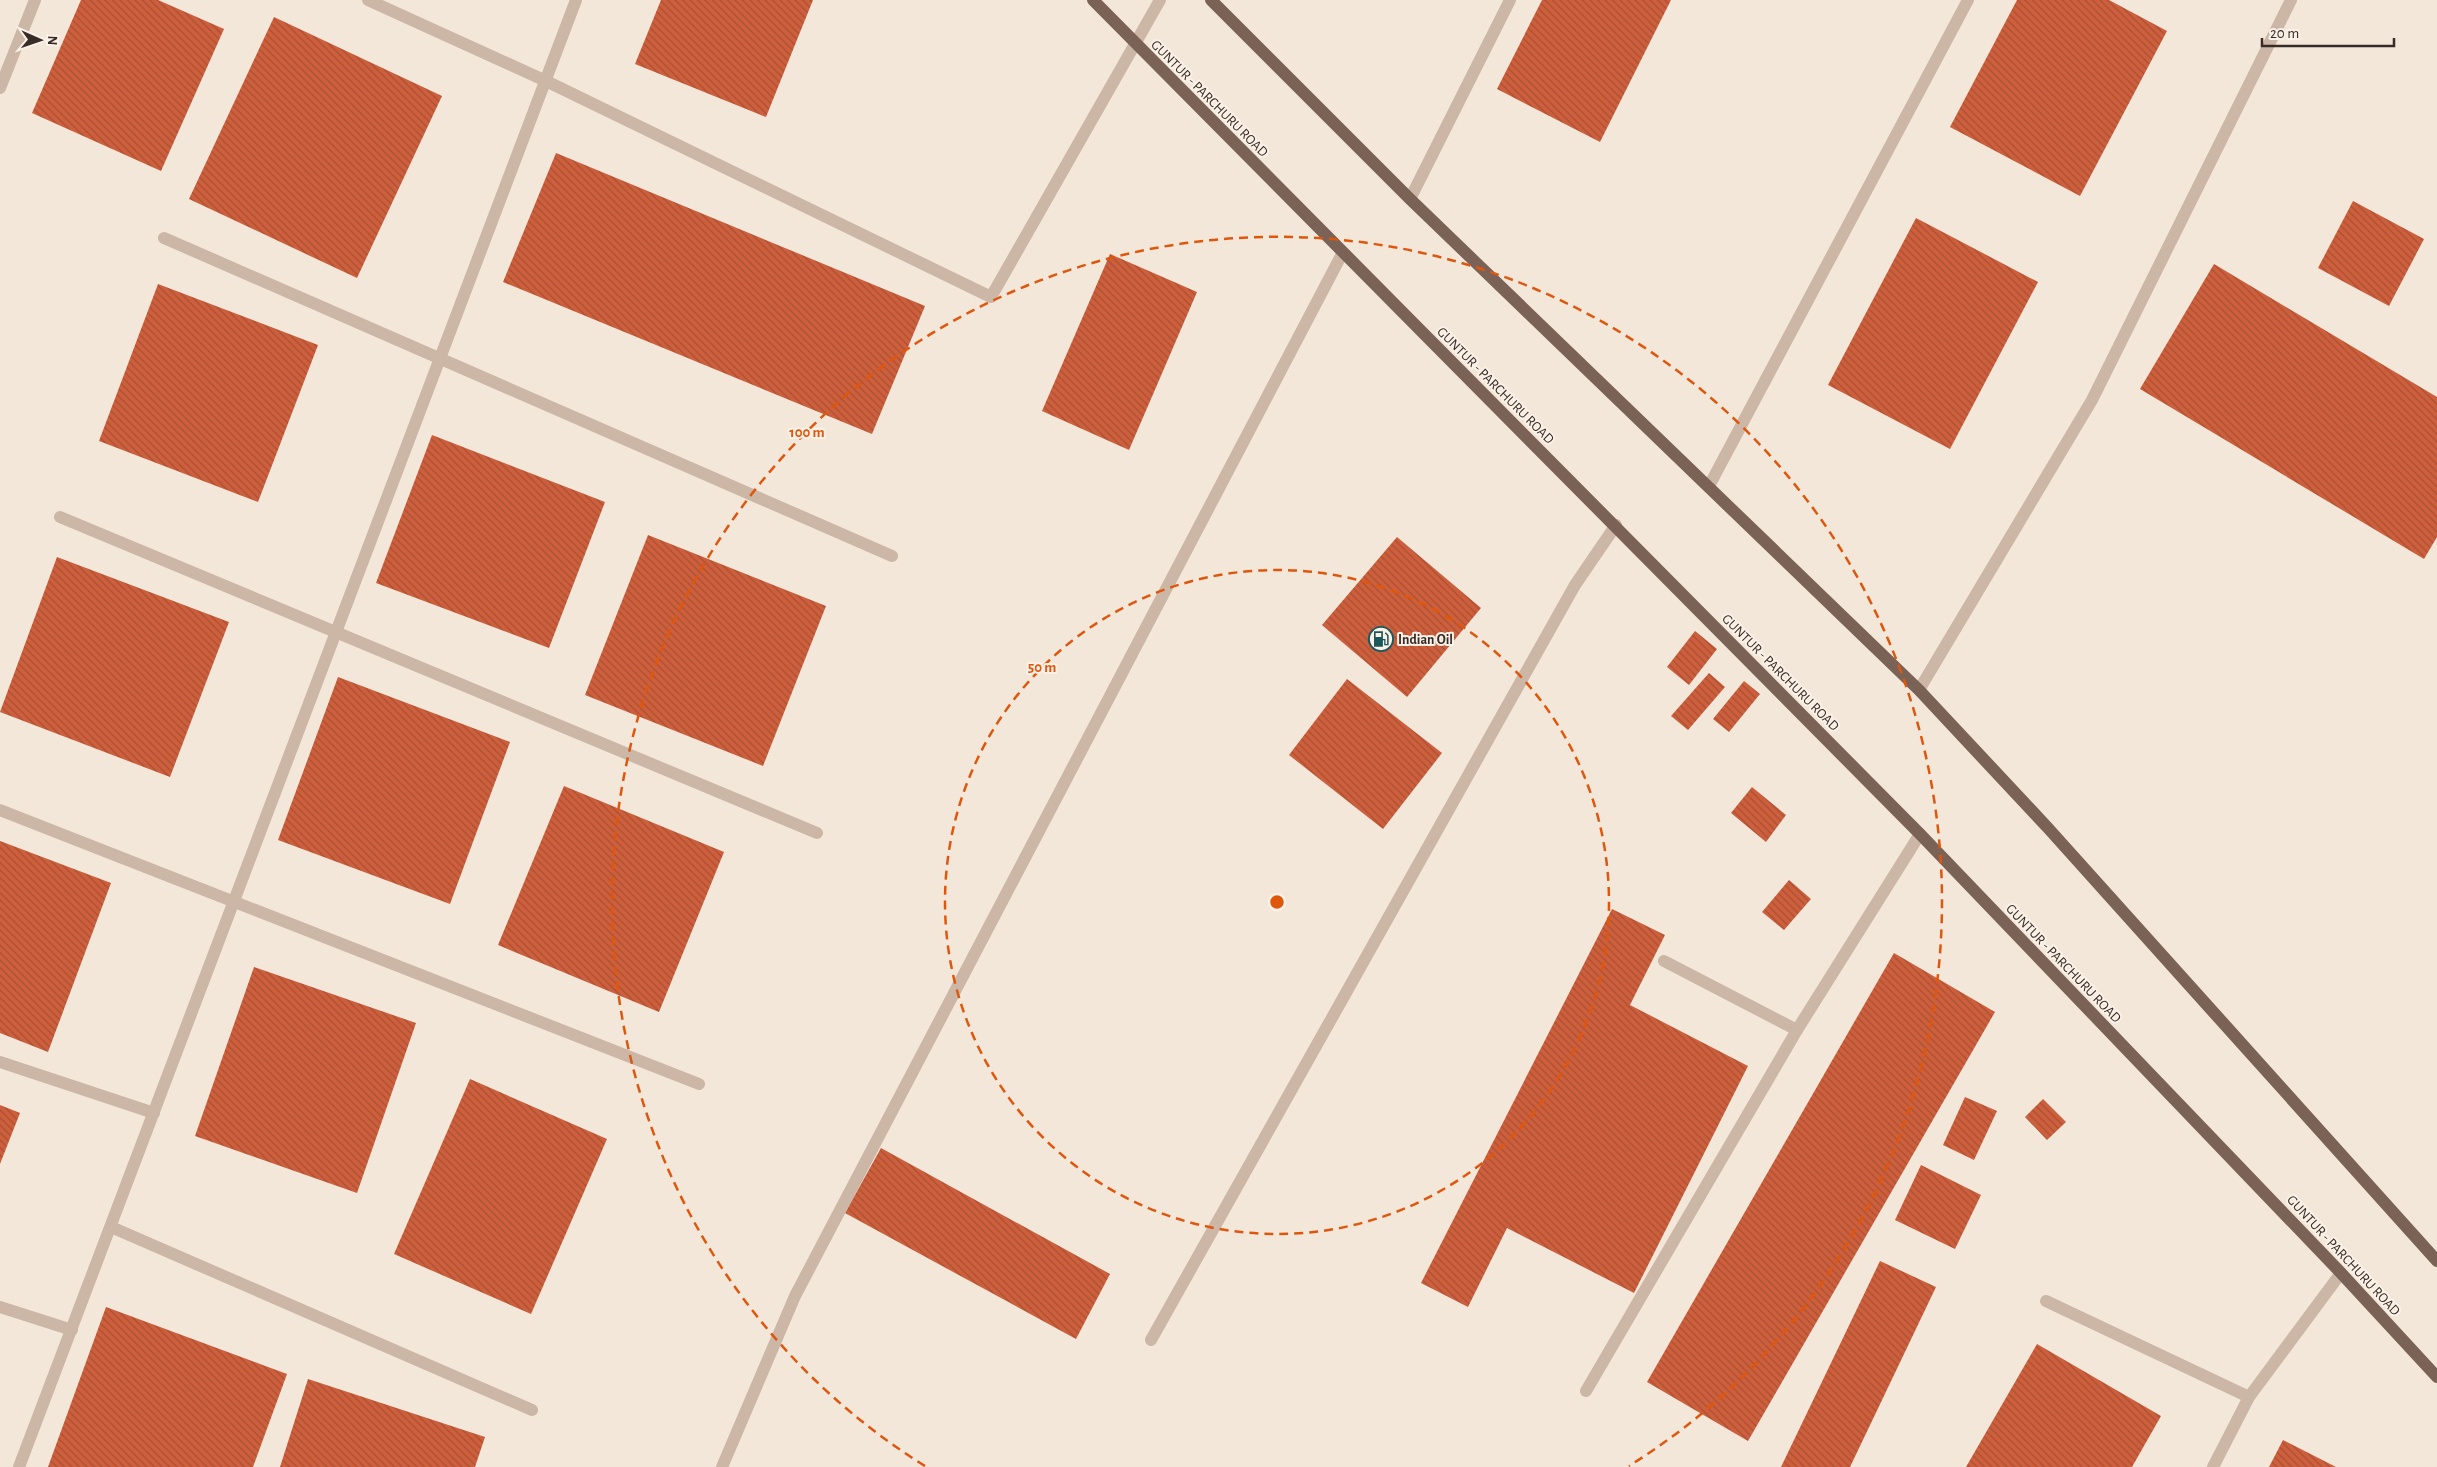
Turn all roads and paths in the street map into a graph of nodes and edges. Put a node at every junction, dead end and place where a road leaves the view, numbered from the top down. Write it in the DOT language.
graph roads {
  1 [pos="35,0"];
  2 [pos="368,0"];
  3 [pos="576,0"];
  4 [pos="1093,0"];
  5 [pos="1160,0"];
  6 [pos="1211,0"];
  7 [pos="1510,0"];
  8 [pos="1968,0"];
  9 [pos="2291,0"];
  10 [pos="1135,43"];
  11 [pos="546,81"];
  12 [pos="0,88"];
  13 [pos="1410,199"];
  14 [pos="164,238"];
  15 [pos="1342,254"];
  16 [pos="440,359"];
  17 [pos="1709,486"];
  18 [pos="60,517"];
  19 [pos="1616,525"];
  20 [pos="892,556"];
  21 [pos="337,632"];
  22 [pos="1919,690"];
  23 [pos="0,810"];
  24 [pos="818,833"];
  25 [pos="1920,834"];
  26 [pos="234,902"];
  27 [pos="1664,961"];
  28 [pos="1797,1030"];
  29 [pos="0,1062"];
  30 [pos="699,1084"];
  31 [pos="154,1113"];
  32 [pos="111,1227"];
  33 [pos="2437,1261"];
  34 [pos="2341,1272"];
  35 [pos="2046,1301"];
  36 [pos="0,1308"];
  37 [pos="72,1330"];
  38 [pos="1152,1340"];
  39 [pos="2437,1377"];
  40 [pos="1586,1391"];
  41 [pos="2249,1396"];
  42 [pos="532,1410"];
  43 [pos="20,1467"];
  44 [pos="722,1467"];
  45 [pos="2213,1467"];
  1 -- 12 [label="street"];
  2 -- 11 [label="street"];
  3 -- 11 [label="street"];
  4 -- 10 [label="main road, GUNTUR - PARCHURU ROAD"];
  5 -- 10 [label="street"];
  6 -- 13 [label="main road"];
  7 -- 13 [label="street"];
  8 -- 17 [label="street"];
  9 -- 22 [label="street"];
  10 -- 11 [label="street"];
  10 -- 15 [label="main road, GUNTUR - PARCHURU ROAD"];
  11 -- 16 [label="street"];
  13 -- 17 [label="main road"];
  14 -- 16 [label="street"];
  15 -- 19 [label="main road, GUNTUR - PARCHURU ROAD"];
  15 -- 44 [label="street"];
  16 -- 20 [label="street"];
  16 -- 21 [label="street"];
  17 -- 22 [label="main road"];
  18 -- 21 [label="street"];
  19 -- 25 [label="main road, GUNTUR - PARCHURU ROAD"];
  19 -- 38 [label="street"];
  21 -- 24 [label="street"];
  21 -- 26 [label="street"];
  22 -- 33 [label="main road"];
  23 -- 26 [label="street"];
  25 -- 28 [label="street"];
  25 -- 34 [label="main road, GUNTUR - PARCHURU ROAD"];
  26 -- 30 [label="street"];
  26 -- 31 [label="street"];
  27 -- 28 [label="street"];
  28 -- 40 [label="street"];
  29 -- 31 [label="street"];
  31 -- 32 [label="street"];
  32 -- 37 [label="street"];
  32 -- 42 [label="street"];
  34 -- 39 [label="main road, GUNTUR - PARCHURU ROAD"];
  34 -- 41 [label="street"];
  35 -- 41 [label="street"];
  36 -- 37 [label="street"];
  37 -- 43 [label="street"];
  41 -- 45 [label="street"];
}
